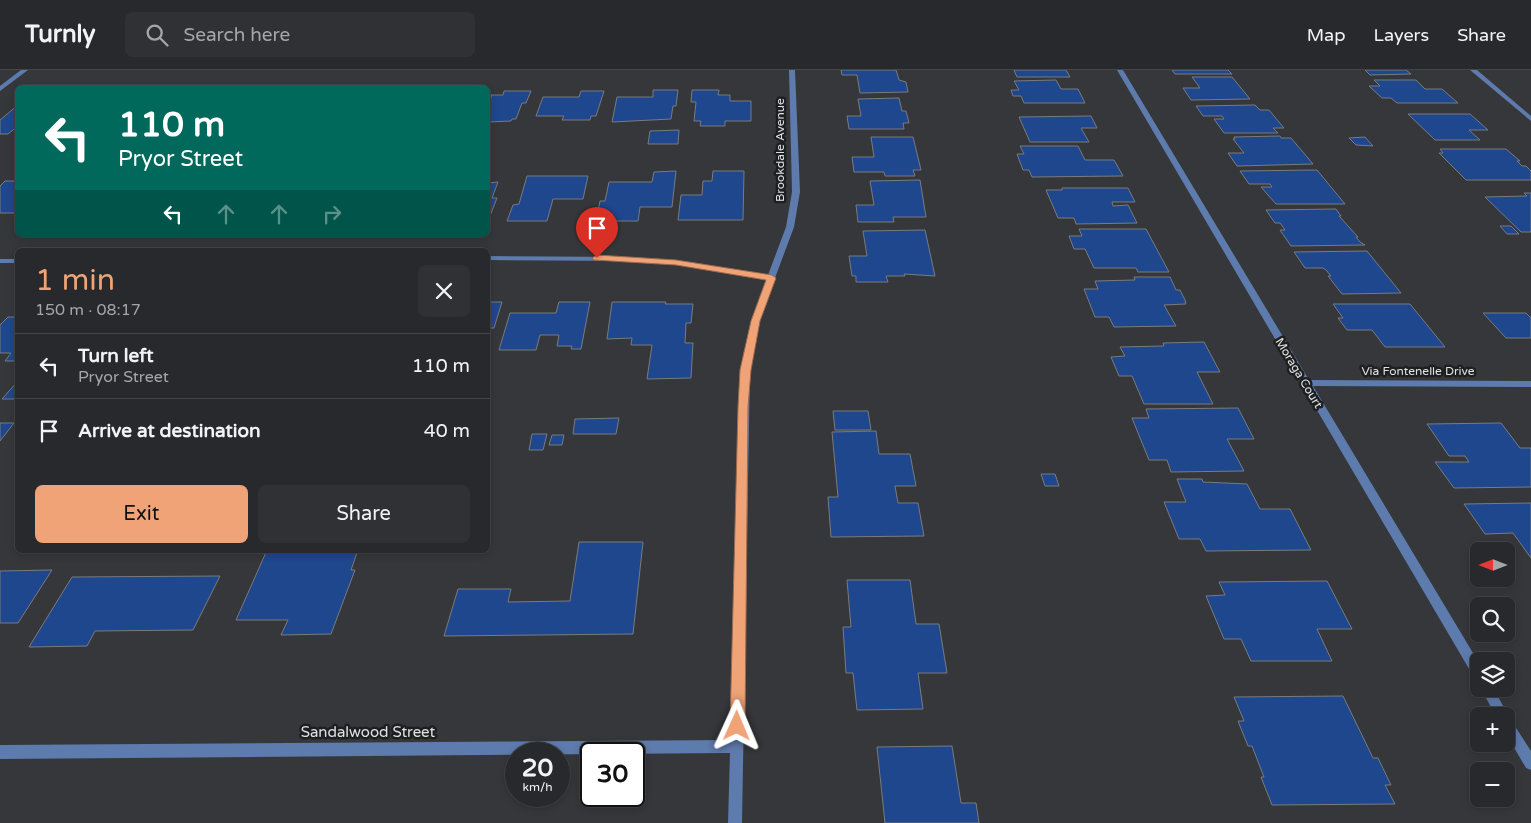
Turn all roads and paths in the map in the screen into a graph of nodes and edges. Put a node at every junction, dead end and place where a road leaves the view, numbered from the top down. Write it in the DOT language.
graph roads {
  1 [pos="25,70"];
  2 [pos="792,70"];
  3 [pos="1120,70"];
  4 [pos="1473,70"];
  5 [pos="0,90"];
  6 [pos="1531,119"];
  7 [pos="490,258"];
  8 [pos="0,261"];
  9 [pos="15,261"];
  10 [pos="772,278"];
  11 [pos="1306,383"];
  12 [pos="1531,384"];
  13 [pos="1470,660"];
  14 [pos="1515,737"];
  15 [pos="737,746"];
  16 [pos="0,752"];
  17 [pos="1531,763"];
  18 [pos="735,823"];
  1 -- 5 [label="street"];
  2 -- 10 [label="street, Brookdale Avenue"];
  3 -- 11 [label="street, Moraga Court"];
  4 -- 6 [label="street"];
  7 -- 10 [label="street"];
  8 -- 9 [label="street"];
  10 -- 15 [label="street, Brookdale Avenue"];
  11 -- 12 [label="street, Via Fontenelle Drive"];
  11 -- 13 [label="street, Moraga Court"];
  14 -- 17 [label="street"];
  15 -- 16 [label="street, Sandalwood Street"];
  15 -- 18 [label="street, Brookdale Avenue"];
}
